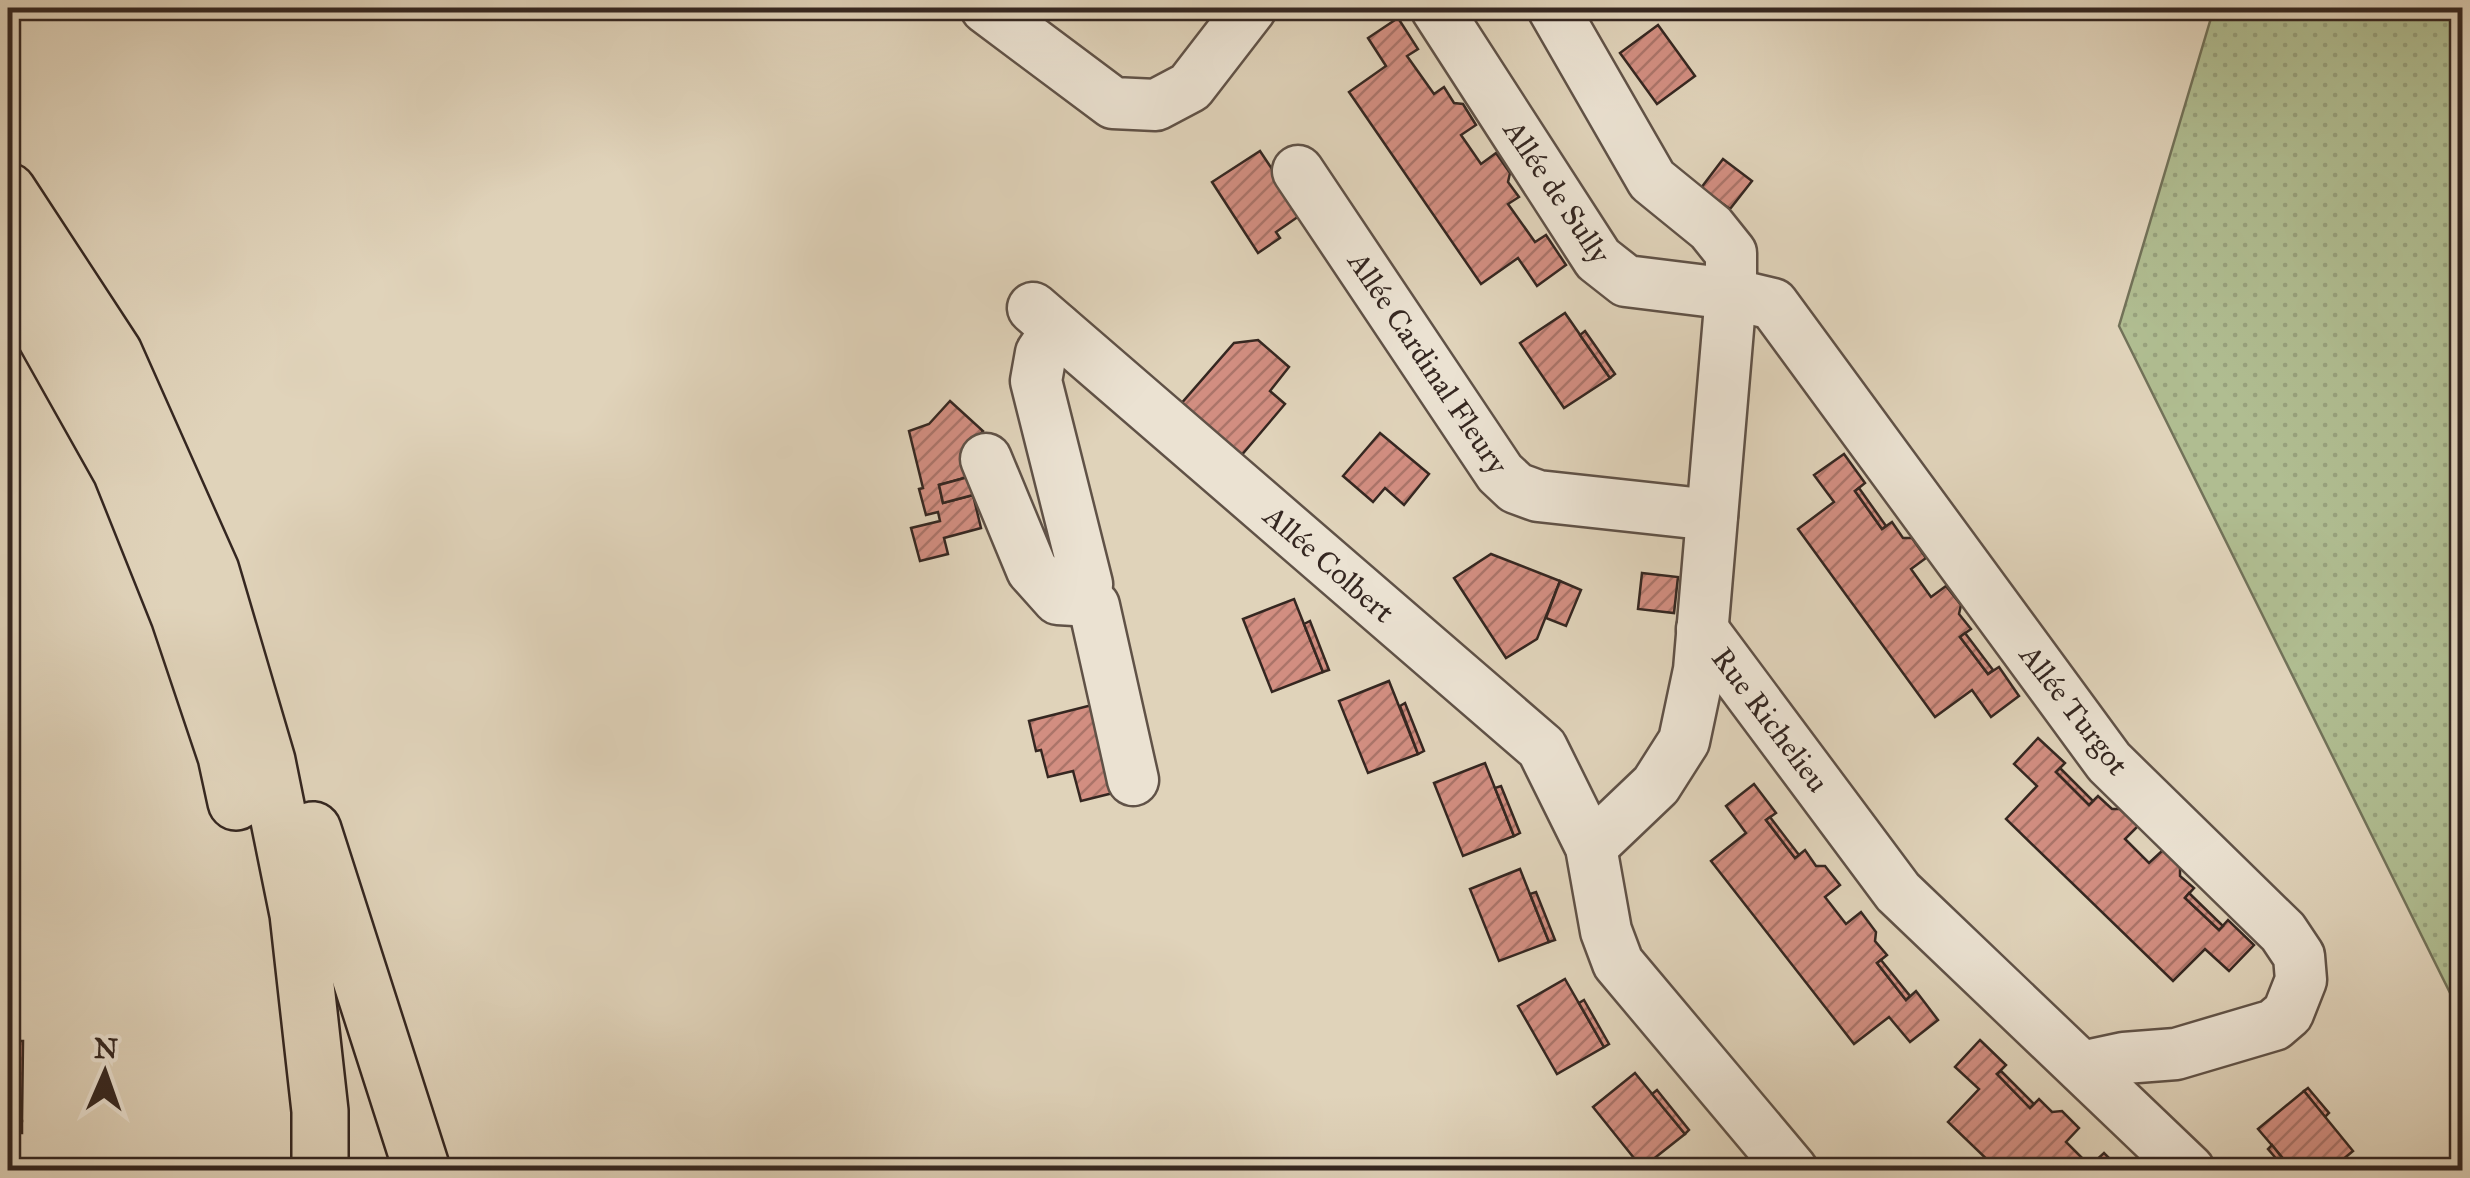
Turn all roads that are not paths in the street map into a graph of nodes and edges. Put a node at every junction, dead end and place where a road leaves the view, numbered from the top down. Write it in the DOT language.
graph roads {
  1 [pos="986,8"];
  2 [pos="1251,8"];
  3 [pos="1436,8"];
  4 [pos="1552,8"];
  5 [pos="1298,171"];
  6 [pos="8,192"];
  7 [pos="8,270"];
  8 [pos="1731,294"];
  9 [pos="986,459"];
  10 [pos="1712,515"];
  11 [pos="211,571"];
  12 [pos="1080,593"];
  13 [pos="1702,629"];
  14 [pos="1133,780"];
  15 [pos="1591,847"];
  16 [pos="2082,1067"];
  17 [pos="285,1170"];
  18 [pos="320,1170"];
  19 [pos="422,1170"];
  20 [pos="1792,1170"];
  21 [pos="2189,1170"];
  1 -- 2 [label="street"];
  3 -- 8 [label="street, Allée de Sully"];
  4 -- 8 [label="street, Rue Richelieu"];
  5 -- 10 [label="street, Allée Cardinal Fleury"];
  6 -- 11 [label="highway"];
  7 -- 17 [label="highway"];
  8 -- 10 [label="street, Rue Richelieu"];
  8 -- 16 [label="street, Allée Turgot"];
  9 -- 12 [label="street"];
  10 -- 13 [label="street, Rue Richelieu"];
  11 -- 18 [label="highway"];
  11 -- 19 [label="highway"];
  12 -- 14 [label="street"];
  12 -- 15 [label="street, Allée Colbert"];
  13 -- 15 [label="street"];
  13 -- 16 [label="street, Rue Richelieu"];
  15 -- 20 [label="street, Allée Colbert"];
  16 -- 21 [label="street, Rue Richelieu"];
}
